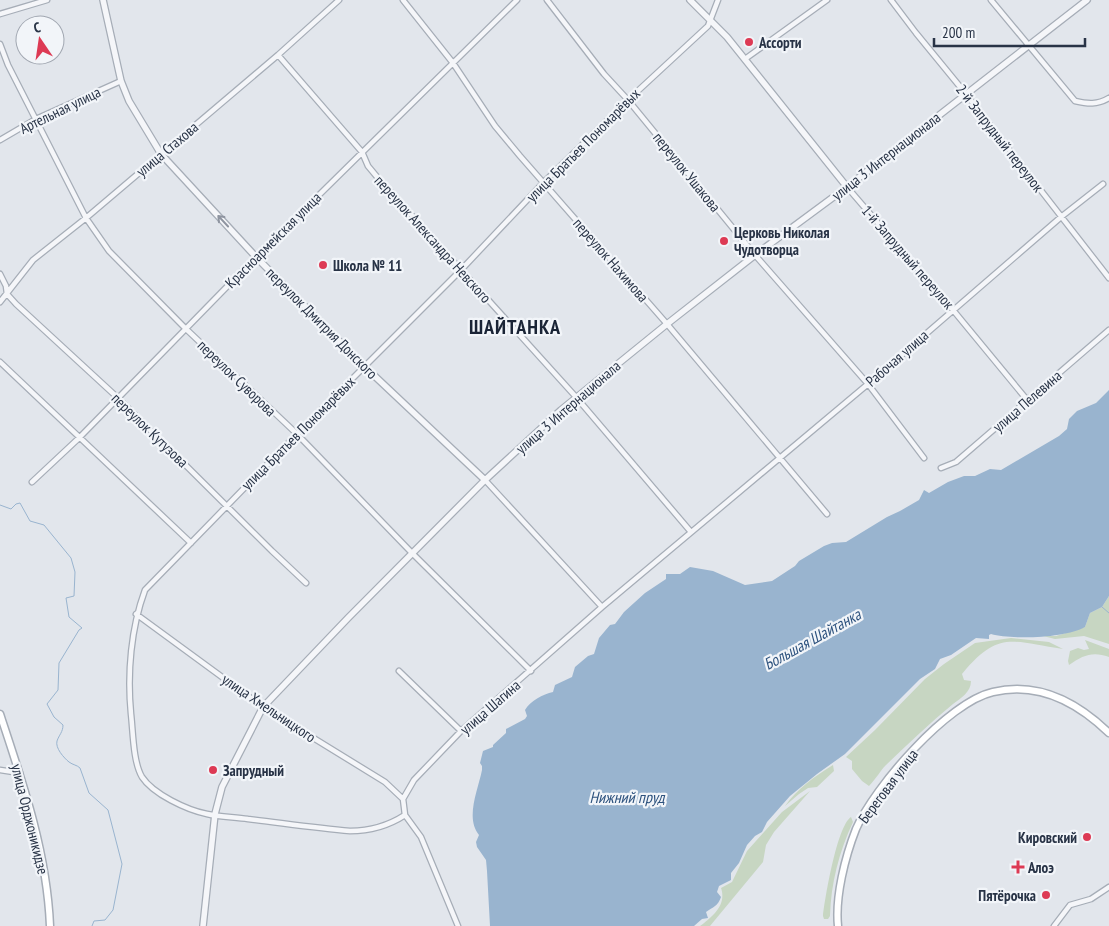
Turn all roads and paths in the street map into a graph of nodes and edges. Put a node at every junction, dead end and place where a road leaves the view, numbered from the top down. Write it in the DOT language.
graph roads {
  1 [pos="47,0"];
  2 [pos="103,0"];
  3 [pos="339,0"];
  4 [pos="403,0"];
  5 [pos="517,0"];
  6 [pos="547,0"];
  7 [pos="690,0"];
  8 [pos="718,0"];
  9 [pos="827,0"];
  10 [pos="891,0"];
  11 [pos="991,0"];
  12 [pos="1087,0"];
  13 [pos="0,14"];
  14 [pos="711,20"];
  15 [pos="0,44"];
  16 [pos="1028,45"];
  17 [pos="278,55"];
  18 [pos="745,59"];
  19 [pos="453,63"];
  20 [pos="121,81"];
  21 [pos="966,94"];
  22 [pos="1109,98"];
  23 [pos="628,100"];
  24 [pos="36,119"];
  25 [pos="0,140"];
  26 [pos="362,152"];
  27 [pos="161,154"];
  28 [pos="544,182"];
  29 [pos="1103,184"];
  30 [pos="847,187"];
  31 [pos="1061,217"];
  32 [pos="86,218"];
  33 [pos="755,255"];
  34 [pos="256,257"];
  35 [pos="461,270"];
  36 [pos="0,274"];
  37 [pos="1109,278"];
  38 [pos="7,294"];
  39 [pos="0,302"];
  40 [pos="953,310"];
  41 [pos="667,324"];
  42 [pos="185,328"];
  43 [pos="1109,330"];
  44 [pos="0,362"];
  45 [pos="364,366"];
  46 [pos="868,384"];
  47 [pos="576,397"];
  48 [pos="118,398"];
  49 [pos="1028,400"];
  50 [pos="296,434"];
  51 [pos="79,438"];
  52 [pos="780,458"];
  53 [pos="924,458"];
  54 [pos="941,468"];
  55 [pos="485,480"];
  56 [pos="32,482"];
  57 [pos="227,505"];
  58 [pos="827,514"];
  59 [pos="691,532"];
  60 [pos="190,543"];
  61 [pos="412,553"];
  62 [pos="306,583"];
  63 [pos="602,607"];
  64 [pos="136,614"];
  65 [pos="399,671"];
  66 [pos="531,671"];
  67 [pos="263,707"];
  68 [pos="0,714"];
  69 [pos="461,731"];
  70 [pos="1109,733"];
  71 [pos="0,770"];
  72 [pos="20,773"];
  73 [pos="403,799"];
  74 [pos="215,814"];
  75 [pos="405,815"];
  76 [pos="1109,887"];
  77 [pos="50,926"];
  78 [pos="203,926"];
  79 [pos="458,926"];
  80 [pos="838,926"];
  81 [pos="1054,926"];
  1 -- 13 [label="street"];
  2 -- 20 [label="street, переулок Дмитрия Донского"];
  3 -- 17 [label="street, улица Стахова"];
  4 -- 19 [label="street, переулок Нахимова"];
  5 -- 19 [label="street, Красноармейская улица"];
  6 -- 23 [label="street, переулок Ушакова"];
  7 -- 14 [label="street, 1-й Запрудный переулок"];
  8 -- 14 [label="street"];
  9 -- 18 [label="street"];
  10 -- 21 [label="street, 2-й Запрудный переулок"];
  11 -- 16 [label="street"];
  12 -- 16 [label="street, улица 3 Интернационала"];
  14 -- 18 [label="street, 1-й Запрудный переулок"];
  14 -- 23 [label="street, улица Братьев Пономарёвых"];
  15 -- 24 [label="street, переулок Суворова"];
  16 -- 21 [label="street, улица 3 Интернационала"];
  16 -- 22 [label="street"];
  17 -- 26 [label="street, переулок Александра Невского"];
  17 -- 27 [label="street, улица Стахова"];
  18 -- 30 [label="street, 1-й Запрудный переулок"];
  19 -- 26 [label="street, Красноармейская улица"];
  19 -- 28 [label="street, переулок Нахимова"];
  20 -- 24 [label="street, Артельная улица"];
  20 -- 27 [label="street, переулок Дмитрия Донского"];
  21 -- 30 [label="street, улица 3 Интернационала"];
  21 -- 31 [label="street, 2-й Запрудный переулок"];
  23 -- 28 [label="street, улица Братьев Пономарёвых"];
  23 -- 33 [label="street, переулок Ушакова"];
  24 -- 25 [label="street, Артельная улица"];
  24 -- 32 [label="street, переулок Суворова"];
  26 -- 34 [label="street, Красноармейская улица"];
  26 -- 35 [label="street, переулок Александра Невского"];
  27 -- 32 [label="street, улица Стахова"];
  34 -- 27 [label="street, переулок Дмитрия Донского, one-way"];
  28 -- 35 [label="street, улица Братьев Пономарёвых"];
  28 -- 41 [label="street, переулок Нахимова"];
  29 -- 31 [label="street, Рабочая улица"];
  30 -- 33 [label="street, улица 3 Интернационала"];
  30 -- 40 [label="street, 1-й Запрудный переулок"];
  31 -- 37 [label="street, 2-й Запрудный переулок"];
  31 -- 40 [label="street, Рабочая улица"];
  32 -- 38 [label="street, улица Стахова"];
  32 -- 42 [label="street, переулок Суворова"];
  33 -- 41 [label="street, улица 3 Интернационала"];
  33 -- 46 [label="street, переулок Ушакова"];
  34 -- 42 [label="street, Красноармейская улица"];
  34 -- 45 [label="street, переулок Дмитрия Донского"];
  35 -- 45 [label="street, улица Братьев Пономарёвых"];
  35 -- 47 [label="street, переулок Александра Невского"];
  36 -- 38 [label="street, переулок Кутузова"];
  38 -- 39 [label="street, улица Стахова"];
  38 -- 48 [label="street, переулок Кутузова"];
  40 -- 46 [label="street, Рабочая улица"];
  40 -- 49 [label="street, 1-й Запрудный переулок"];
  41 -- 47 [label="street, улица 3 Интернационала"];
  41 -- 52 [label="street, переулок Нахимова"];
  42 -- 48 [label="street, Красноармейская улица"];
  42 -- 50 [label="street, переулок Суворова"];
  43 -- 49 [label="street, улица Пелевина"];
  44 -- 51 [label="street"];
  45 -- 50 [label="street, улица Братьев Пономарёвых"];
  45 -- 55 [label="street, переулок Дмитрия Донского"];
  46 -- 52 [label="street, Рабочая улица"];
  46 -- 53 [label="street, переулок Ушакова"];
  47 -- 55 [label="street, улица 3 Интернационала"];
  47 -- 59 [label="street, переулок Александра Невского"];
  48 -- 51 [label="street, Красноармейская улица"];
  48 -- 57 [label="street, переулок Кутузова"];
  49 -- 54 [label="street, улица Пелевина"];
  50 -- 57 [label="street, улица Братьев Пономарёвых"];
  50 -- 61 [label="street, переулок Суворова"];
  51 -- 56 [label="street, Красноармейская улица"];
  51 -- 60 [label="street"];
  52 -- 58 [label="street, переулок Нахимова"];
  52 -- 59 [label="street, Рабочая улица"];
  55 -- 61 [label="street, улица 3 Интернационала"];
  55 -- 63 [label="street, переулок Дмитрия Донского"];
  57 -- 60 [label="street, улица Братьев Пономарёвых"];
  57 -- 62 [label="street, переулок Кутузова"];
  59 -- 63 [label="street, улица Шагина"];
  60 -- 64 [label="street, улица Братьев Пономарёвых"];
  61 -- 66 [label="street, переулок Суворова"];
  61 -- 67 [label="street, улица 3 Интернационала"];
  63 -- 66 [label="street, улица Шагина"];
  64 -- 67 [label="street, улица Хмельницкого"];
  64 -- 74 [label="street, улица Братьев Пономарёвых"];
  65 -- 69 [label="street"];
  66 -- 69 [label="street, улица Шагина"];
  67 -- 73 [label="street, улица Хмельницкого"];
  67 -- 74 [label="street, улица 3 Интернационала"];
  68 -- 72 [label="main road, улица Орджоникидзе"];
  69 -- 73 [label="street, улица Шагина"];
  70 -- 80 [label="main road, Береговая улица"];
  71 -- 72 [label="street"];
  72 -- 77 [label="main road, улица Орджоникидзе"];
  73 -- 75 [label="street"];
  74 -- 75 [label="street, улица Братьев Пономарёвых"];
  74 -- 78 [label="street, улица 3 Интернационала"];
  75 -- 79 [label="street"];
  76 -- 81 [label="street"];
}
